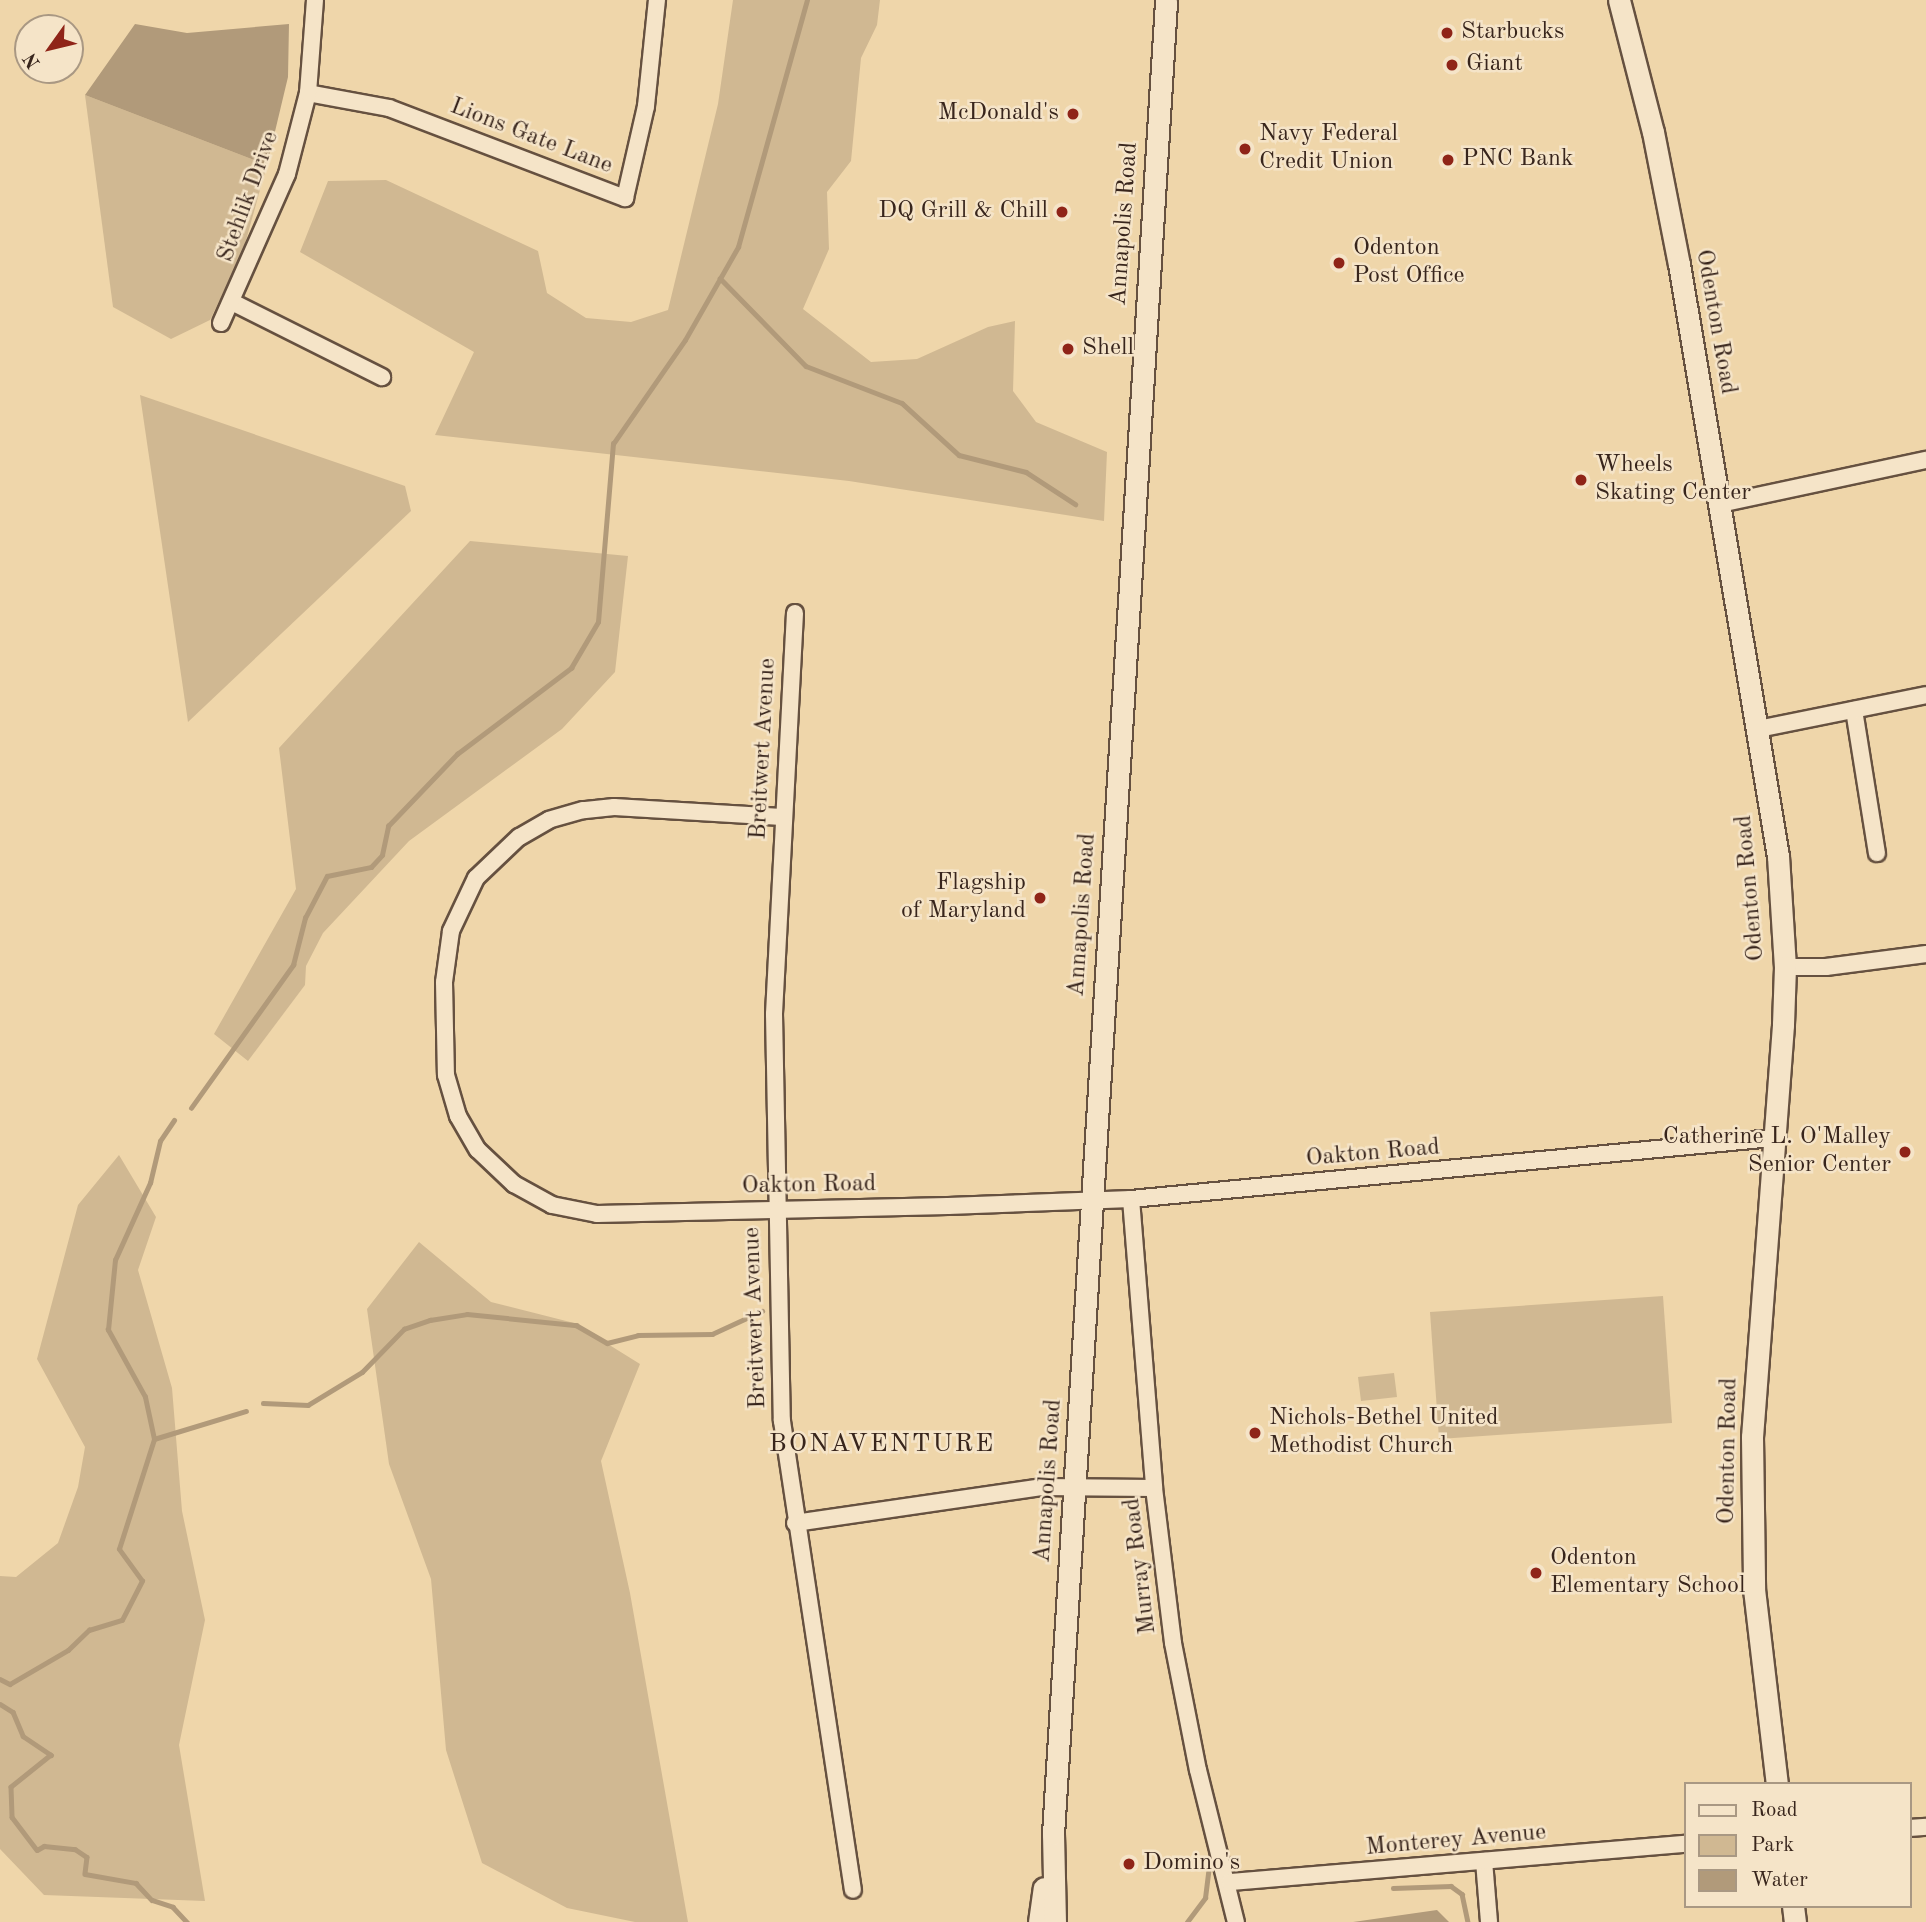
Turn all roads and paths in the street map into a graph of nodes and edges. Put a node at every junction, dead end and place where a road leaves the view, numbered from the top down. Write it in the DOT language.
graph roads {
  1 [pos="315,0"];
  2 [pos="657,0"];
  3 [pos="1166,0"];
  4 [pos="1619,0"];
  5 [pos="307,93"];
  6 [pos="232,302"];
  7 [pos="221,323"];
  8 [pos="382,377"];
  9 [pos="1926,460"];
  10 [pos="1720,504"];
  11 [pos="796,613"];
  12 [pos="1926,695"];
  13 [pos="1854,710"];
  14 [pos="1758,729"];
  15 [pos="782,817"];
  16 [pos="1877,853"];
  17 [pos="1926,954"];
  18 [pos="1785,967"];
  19 [pos="1773,1138"];
  20 [pos="1131,1199"];
  21 [pos="1092,1200"];
  22 [pos="776,1209"];
  23 [pos="1075,1487"];
  24 [pos="1154,1488"];
  25 [pos="795,1523"];
  26 [pos="1777,1782"];
  27 [pos="1053,1834"];
  28 [pos="1685,1844"];
  29 [pos="1484,1861"];
  30 [pos="1230,1882"];
  31 [pos="853,1890"];
  32 [pos="1039,1922"];
  33 [pos="1055,1922"];
  34 [pos="1236,1922"];
  35 [pos="1489,1922"];
  1 -- 5 [label="street, Stehlik Drive"];
  2 -- 5 [label="street, Lions Gate Lane"];
  3 -- 21 [label="main road, Annapolis Road"];
  4 -- 10 [label="main road, Odenton Road"];
  5 -- 6 [label="street, Stehlik Drive"];
  6 -- 7 [label="street, Stehlik Drive"];
  6 -- 8 [label="street"];
  9 -- 10 [label="street"];
  10 -- 14 [label="main road, Odenton Road"];
  11 -- 15 [label="street, Breitwert Avenue"];
  12 -- 13 [label="street"];
  13 -- 14 [label="street"];
  13 -- 16 [label="street"];
  14 -- 18 [label="main road, Odenton Road"];
  15 -- 22 [label="street, Breitwert Avenue"];
  15 -- 22 [label="street, Oakton Road"];
  17 -- 18 [label="street"];
  18 -- 19 [label="main road, Odenton Road"];
  19 -- 20 [label="street, Oakton Road"];
  19 -- 26 [label="main road, Odenton Road"];
  20 -- 21 [label="street, Oakton Road"];
  20 -- 24 [label="street, Murray Road"];
  21 -- 22 [label="street, Oakton Road"];
  21 -- 23 [label="main road, Annapolis Road"];
  22 -- 25 [label="street, Breitwert Avenue"];
  23 -- 24 [label="street"];
  23 -- 25 [label="street"];
  23 -- 27 [label="main road, Annapolis Road"];
  24 -- 30 [label="street, Murray Road"];
  25 -- 31 [label="street, Breitwert Avenue"];
  27 -- 32 [label="main road, Annapolis Road"];
  27 -- 33 [label="main road, Annapolis Road"];
  28 -- 29 [label="street, Monterey Avenue"];
  29 -- 30 [label="street, Monterey Avenue"];
  29 -- 35 [label="street"];
  30 -- 34 [label="street, Murray Road"];
}
